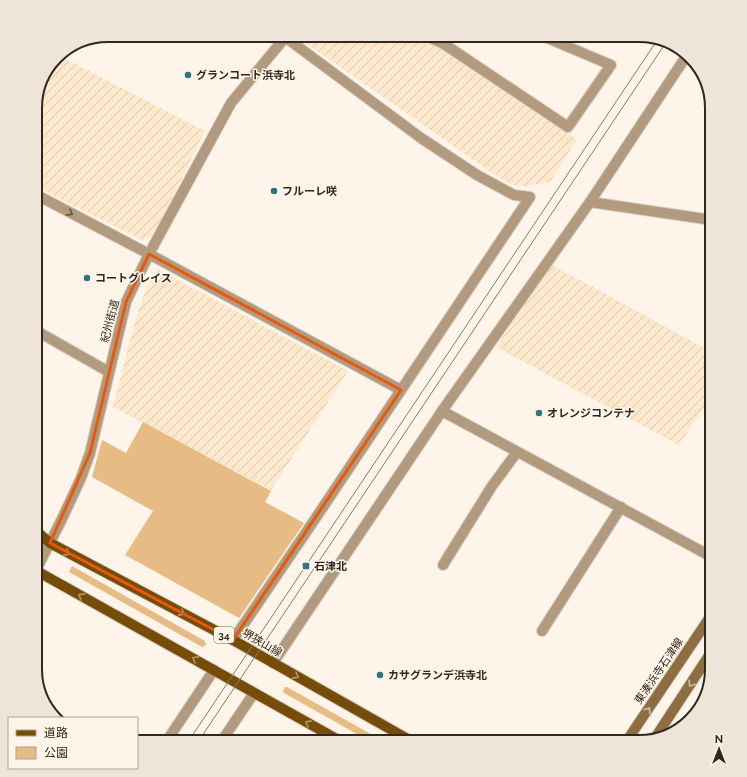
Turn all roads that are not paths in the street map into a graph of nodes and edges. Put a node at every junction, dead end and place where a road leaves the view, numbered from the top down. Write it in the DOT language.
graph roads {
  1 [pos="281,42"];
  2 [pos="294,42"];
  3 [pos="440,42"];
  4 [pos="557,42"];
  5 [pos="444,44"];
  6 [pos="683,60"];
  7 [pos="42,198"];
  8 [pos="590,202"];
  9 [pos="705,215"];
  10 [pos="150,254"];
  11 [pos="42,334"];
  12 [pos="110,372"];
  13 [pos="400,390"];
  14 [pos="442,411"];
  15 [pos="517,452"];
  16 [pos="621,507"];
  17 [pos="42,536"];
  18 [pos="50,543"];
  19 [pos="705,553"];
  20 [pos="42,558"];
  21 [pos="444,565"];
  22 [pos="42,575"];
  23 [pos="705,624"];
  24 [pos="542,631"];
  25 [pos="233,640"];
  26 [pos="705,662"];
  27 [pos="273,663"];
  28 [pos="214,670"];
  29 [pos="254,693"];
  30 [pos="659,731"];
  31 [pos="171,735"];
  32 [pos="226,735"];
  33 [pos="329,735"];
  34 [pos="401,735"];
  35 [pos="631,735"];
  1 -- 10 [label="street, 紀州街道"];
  2 -- 13 [label="street"];
  3 -- 5 [label="street"];
  4 -- 5 [label="street"];
  6 -- 8 [label="street"];
  7 -- 10 [label="street, one-way"];
  8 -- 9 [label="street"];
  8 -- 14 [label="street"];
  10 -- 12 [label="street, 紀州街道"];
  10 -- 13 [label="street"];
  11 -- 12 [label="street"];
  12 -- 18 [label="street, 紀州街道"];
  13 -- 25 [label="street"];
  14 -- 15 [label="street"];
  14 -- 27 [label="street"];
  15 -- 16 [label="street"];
  15 -- 21 [label="street"];
  16 -- 19 [label="street"];
  16 -- 24 [label="street"];
  17 -- 18 [label="main road, 堺狭山線 / 34"];
  18 -- 20 [label="street, 紀州街道"];
  18 -- 25 [label="main road, 堺狭山線 / 34, one-way"];
  28 -- 22 [label="main road, one-way"];
  35 -- 23 [label="street, 東湊浜寺石津線, one-way"];
  25 -- 27 [label="main road, 堺狭山線 / 34"];
  26 -- 30 [label="street, one-way"];
  27 -- 34 [label="main road, 堺狭山線 / 34, one-way"];
  28 -- 29 [label="main road"];
  28 -- 31 [label="street"];
  29 -- 32 [label="street"];
  33 -- 29 [label="main road, one-way"];
}
